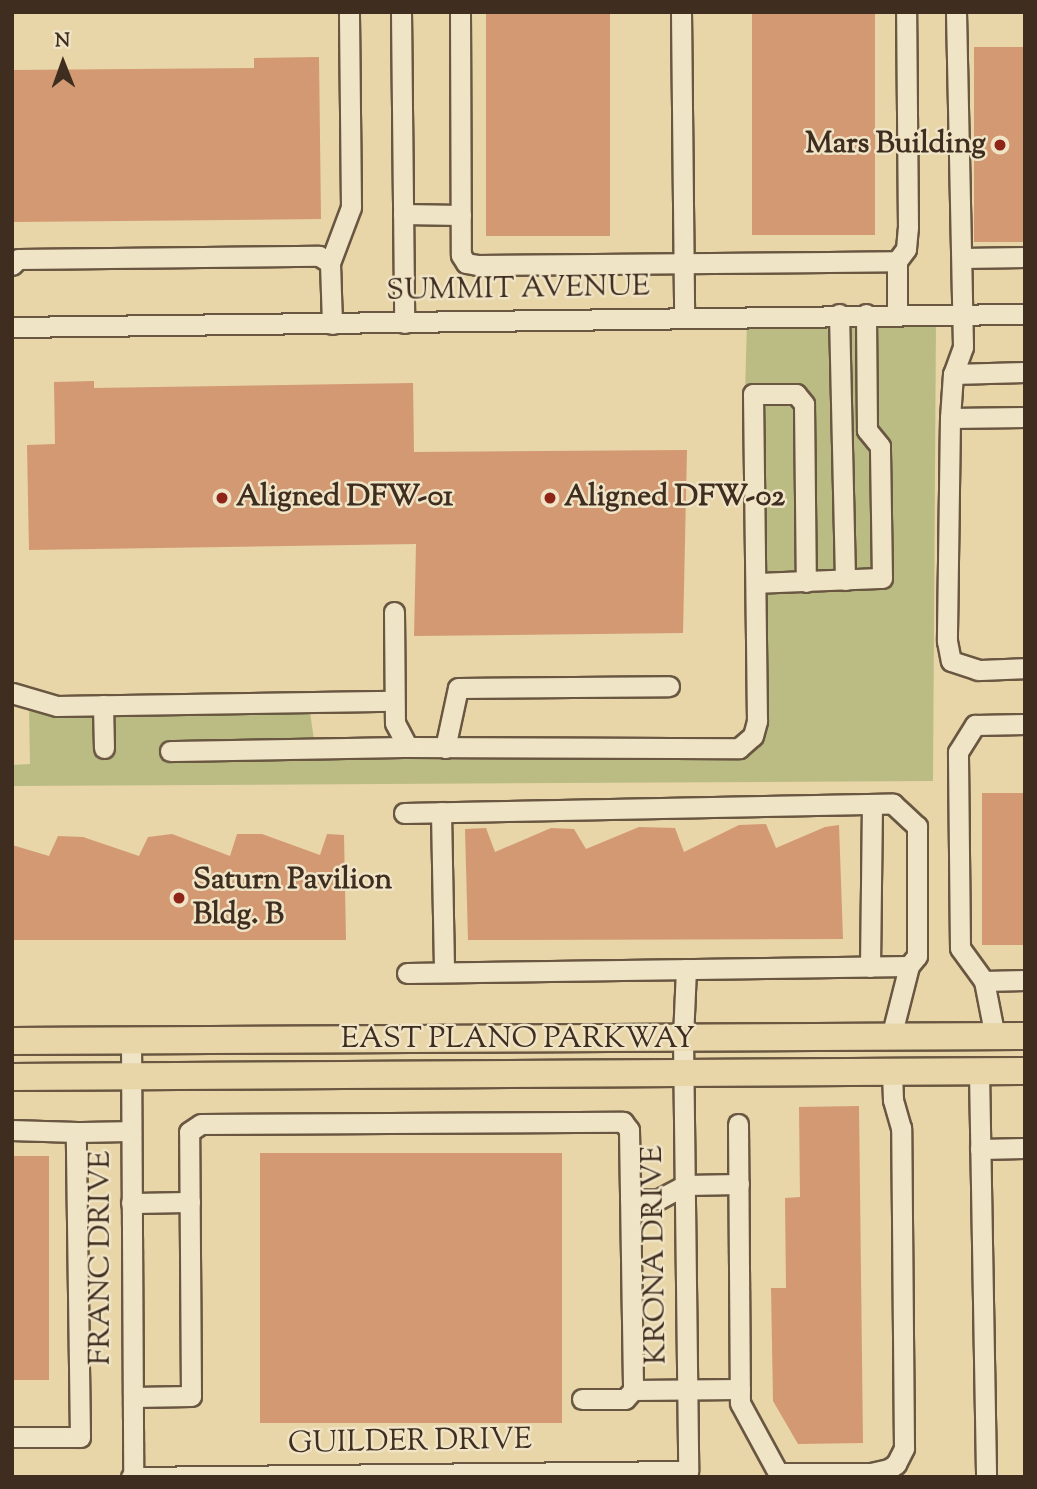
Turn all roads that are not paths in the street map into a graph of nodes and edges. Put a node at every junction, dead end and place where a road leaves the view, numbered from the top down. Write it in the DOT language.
graph roads {
  1 [pos="349,12"];
  2 [pos="401,12"];
  3 [pos="460,12"];
  4 [pos="681,12"];
  5 [pos="906,12"];
  6 [pos="956,12"];
  7 [pos="403,214"];
  8 [pos="461,215"];
  9 [pos="1025,257"];
  10 [pos="962,258"];
  11 [pos="897,261"];
  12 [pos="683,262"];
  13 [pos="330,263"];
  14 [pos="12,265"];
  15 [pos="839,314"];
  16 [pos="866,314"];
  17 [pos="897,314"];
  18 [pos="962,314"];
  19 [pos="1025,314"];
  20 [pos="684,316"];
  21 [pos="404,323"];
  22 [pos="332,324"];
  23 [pos="12,327"];
  24 [pos="840,366"];
  25 [pos="866,367"];
  26 [pos="1025,372"];
  27 [pos="953,373"];
  28 [pos="1025,417"];
  29 [pos="950,418"];
  30 [pos="842,430"];
  31 [pos="867,430"];
  32 [pos="845,580"];
  33 [pos="806,582"];
  34 [pos="756,583"];
  35 [pos="394,612"];
  36 [pos="1025,668"];
  37 [pos="669,686"];
  38 [pos="12,692"];
  39 [pos="394,701"];
  40 [pos="103,705"];
  41 [pos="1025,724"];
  42 [pos="408,747"];
  43 [pos="104,748"];
  44 [pos="445,748"];
  45 [pos="170,751"];
  46 [pos="872,805"];
  47 [pos="404,813"];
  48 [pos="441,813"];
  49 [pos="909,966"];
  50 [pos="870,967"];
  51 [pos="686,969"];
  52 [pos="444,972"];
  53 [pos="407,973"];
  54 [pos="1025,980"];
  55 [pos="984,981"];
  56 [pos="1025,1036"];
  57 [pos="891,1037"];
  58 [pos="995,1037"];
  59 [pos="408,1038"];
  60 [pos="683,1038"];
  61 [pos="131,1040"];
  62 [pos="12,1041"];
  63 [pos="979,1071"];
  64 [pos="1025,1071"];
  65 [pos="684,1072"];
  66 [pos="892,1072"];
  67 [pos="408,1073"];
  68 [pos="131,1076"];
  69 [pos="12,1077"];
  70 [pos="738,1124"];
  71 [pos="12,1130"];
  72 [pos="131,1131"];
  73 [pos="76,1132"];
  74 [pos="1025,1148"];
  75 [pos="980,1149"];
  76 [pos="739,1184"];
  77 [pos="685,1185"];
  78 [pos="630,1199"];
  79 [pos="190,1202"];
  80 [pos="131,1203"];
  81 [pos="687,1389"];
  82 [pos="740,1389"];
  83 [pos="633,1390"];
  84 [pos="133,1397"];
  85 [pos="582,1399"];
  86 [pos="12,1437"];
  87 [pos="480,1474"];
  88 [pos="685,1474"];
  89 [pos="132,1476"];
  90 [pos="299,1476"];
  91 [pos="986,1477"];
  1 -- 13 [label="street"];
  2 -- 7 [label="street"];
  3 -- 8 [label="street"];
  4 -- 12 [label="street"];
  5 -- 11 [label="street"];
  6 -- 10 [label="street"];
  7 -- 8 [label="street"];
  7 -- 21 [label="street"];
  8 -- 12 [label="street"];
  9 -- 10 [label="street"];
  10 -- 18 [label="street"];
  11 -- 12 [label="street"];
  11 -- 17 [label="street"];
  12 -- 20 [label="street"];
  13 -- 14 [label="street"];
  13 -- 22 [label="street"];
  15 -- 16 [label="street, SUMMIT AVENUE"];
  15 -- 20 [label="street, SUMMIT AVENUE"];
  15 -- 24 [label="street"];
  16 -- 17 [label="street, SUMMIT AVENUE"];
  16 -- 25 [label="street"];
  17 -- 18 [label="street, SUMMIT AVENUE"];
  18 -- 19 [label="street, SUMMIT AVENUE"];
  18 -- 27 [label="street"];
  20 -- 21 [label="street, SUMMIT AVENUE"];
  21 -- 22 [label="street, SUMMIT AVENUE"];
  22 -- 23 [label="street, SUMMIT AVENUE"];
  24 -- 25 [label="street"];
  24 -- 30 [label="street"];
  25 -- 31 [label="street"];
  26 -- 27 [label="street"];
  27 -- 29 [label="street"];
  28 -- 29 [label="street"];
  29 -- 36 [label="street"];
  30 -- 31 [label="street"];
  30 -- 32 [label="street"];
  31 -- 32 [label="street"];
  32 -- 33 [label="street"];
  33 -- 34 [label="street"];
  33 -- 34 [label="street"];
  34 -- 44 [label="street"];
  35 -- 39 [label="street"];
  37 -- 44 [label="street"];
  38 -- 40 [label="street"];
  39 -- 40 [label="street"];
  39 -- 42 [label="street"];
  40 -- 43 [label="street"];
  41 -- 55 [label="street"];
  42 -- 44 [label="street"];
  42 -- 45 [label="street"];
  46 -- 48 [label="street"];
  46 -- 49 [label="street"];
  46 -- 50 [label="street"];
  47 -- 48 [label="street"];
  48 -- 52 [label="street"];
  49 -- 50 [label="street"];
  49 -- 57 [label="street"];
  50 -- 51 [label="street"];
  51 -- 52 [label="street"];
  51 -- 60 [label="street, KRONA DRIVE"];
  52 -- 53 [label="street"];
  54 -- 55 [label="street"];
  55 -- 58 [label="street"];
  56 -- 58 [label="main road, EAST PLANO PARKWAY"];
  57 -- 58 [label="main road, EAST PLANO PARKWAY"];
  57 -- 60 [label="main road, EAST PLANO PARKWAY"];
  57 -- 66 [label="main road"];
  59 -- 60 [label="main road, EAST PLANO PARKWAY"];
  59 -- 61 [label="main road, EAST PLANO PARKWAY"];
  59 -- 67 [label="main road"];
  60 -- 65 [label="street, KRONA DRIVE"];
  61 -- 62 [label="main road, EAST PLANO PARKWAY"];
  61 -- 68 [label="street, FRANC DRIVE"];
  63 -- 64 [label="main road, EAST PLANO PARKWAY"];
  63 -- 66 [label="main road, EAST PLANO PARKWAY"];
  63 -- 75 [label="street"];
  65 -- 66 [label="main road, EAST PLANO PARKWAY"];
  65 -- 67 [label="main road, EAST PLANO PARKWAY"];
  65 -- 77 [label="street, KRONA DRIVE"];
  66 -- 82 [label="street"];
  67 -- 68 [label="main road, EAST PLANO PARKWAY"];
  68 -- 69 [label="main road, EAST PLANO PARKWAY"];
  68 -- 72 [label="street, FRANC DRIVE"];
  70 -- 76 [label="street"];
  71 -- 73 [label="street"];
  72 -- 73 [label="street"];
  72 -- 80 [label="street, FRANC DRIVE"];
  73 -- 86 [label="street"];
  74 -- 75 [label="street"];
  75 -- 91 [label="street"];
  76 -- 77 [label="street"];
  76 -- 82 [label="street"];
  77 -- 78 [label="street"];
  77 -- 81 [label="street, KRONA DRIVE"];
  78 -- 79 [label="street"];
  78 -- 83 [label="street"];
  79 -- 80 [label="street"];
  79 -- 84 [label="street"];
  80 -- 84 [label="street, FRANC DRIVE"];
  81 -- 82 [label="street"];
  81 -- 83 [label="street"];
  81 -- 88 [label="street, KRONA DRIVE"];
  83 -- 85 [label="street"];
  84 -- 89 [label="street, FRANC DRIVE"];
  87 -- 88 [label="street, GUILDER DRIVE"];
  87 -- 90 [label="street, GUILDER DRIVE"];
  89 -- 90 [label="street, GUILDER DRIVE"];
}
